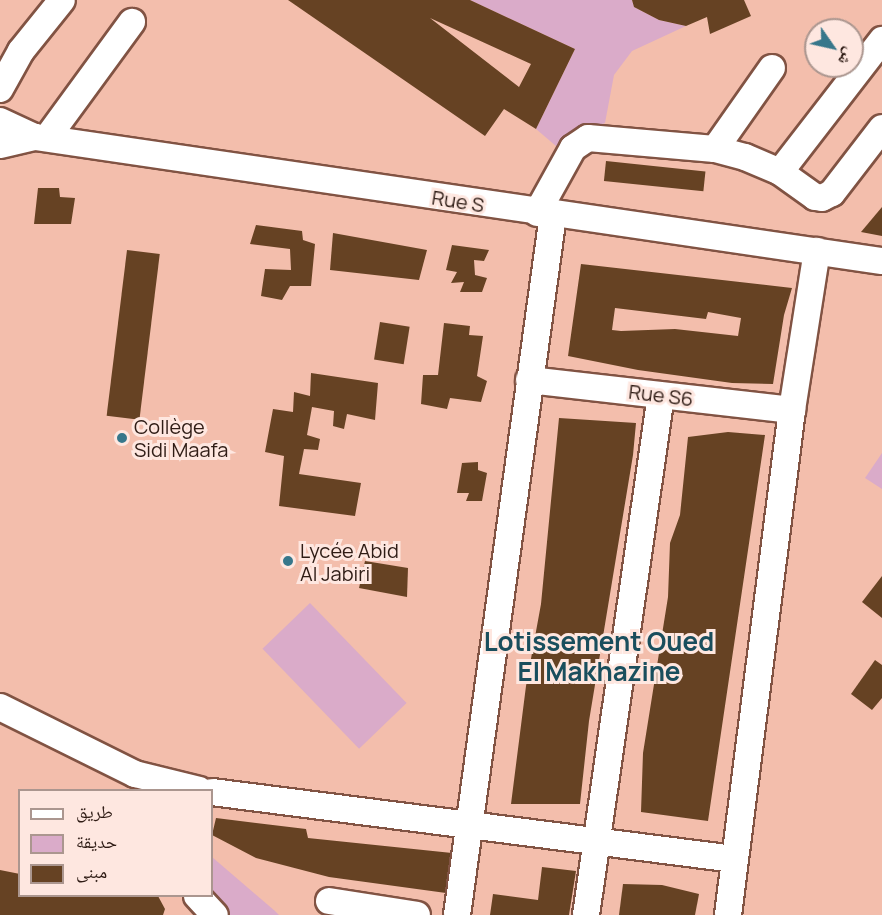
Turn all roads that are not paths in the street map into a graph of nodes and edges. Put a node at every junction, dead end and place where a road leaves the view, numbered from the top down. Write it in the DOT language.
graph roads {
  1 [pos="62,0"];
  2 [pos="132,22"];
  3 [pos="882,40"];
  4 [pos="21,51"];
  5 [pos="0,65"];
  6 [pos="772,68"];
  7 [pos="0,88"];
  8 [pos="0,121"];
  9 [pos="882,128"];
  10 [pos="41,138"];
  11 [pos="0,145"];
  12 [pos="714,149"];
  13 [pos="780,172"];
  14 [pos="545,214"];
  15 [pos="817,251"];
  16 [pos="882,261"];
  17 [pos="529,380"];
  18 [pos="661,395"];
  19 [pos="792,410"];
  20 [pos="0,707"];
  21 [pos="120,766"];
  22 [pos="130,789"];
  23 [pos="194,789"];
  24 [pos="213,792"];
  25 [pos="468,827"];
  26 [pos="595,841"];
  27 [pos="734,859"];
  28 [pos="198,897"];
  29 [pos="329,901"];
  30 [pos="215,915"];
  31 [pos="417,915"];
  32 [pos="457,915"];
  33 [pos="586,915"];
  34 [pos="728,915"];
  1 -- 4 [label="street"];
  2 -- 10 [label="street"];
  3 -- 13 [label="street"];
  4 -- 5 [label="street"];
  4 -- 7 [label="street"];
  6 -- 12 [label="street"];
  8 -- 10 [label="street, Rue S"];
  9 -- 13 [label="street"];
  10 -- 11 [label="street, Rue S"];
  10 -- 14 [label="street, Rue S"];
  12 -- 13 [label="street"];
  12 -- 14 [label="street"];
  14 -- 15 [label="street, Rue S"];
  14 -- 17 [label="street"];
  15 -- 16 [label="street, Rue S"];
  15 -- 19 [label="street"];
  17 -- 18 [label="street, Rue S6"];
  17 -- 25 [label="street"];
  18 -- 19 [label="street, Rue S6"];
  18 -- 26 [label="street"];
  19 -- 27 [label="street"];
  20 -- 21 [label="street"];
  21 -- 22 [label="street"];
  21 -- 23 [label="street"];
  24 -- 25 [label="street"];
  25 -- 26 [label="street"];
  25 -- 32 [label="street"];
  26 -- 27 [label="street"];
  26 -- 33 [label="street"];
  27 -- 34 [label="street"];
  28 -- 30 [label="street"];
  29 -- 31 [label="street"];
}
